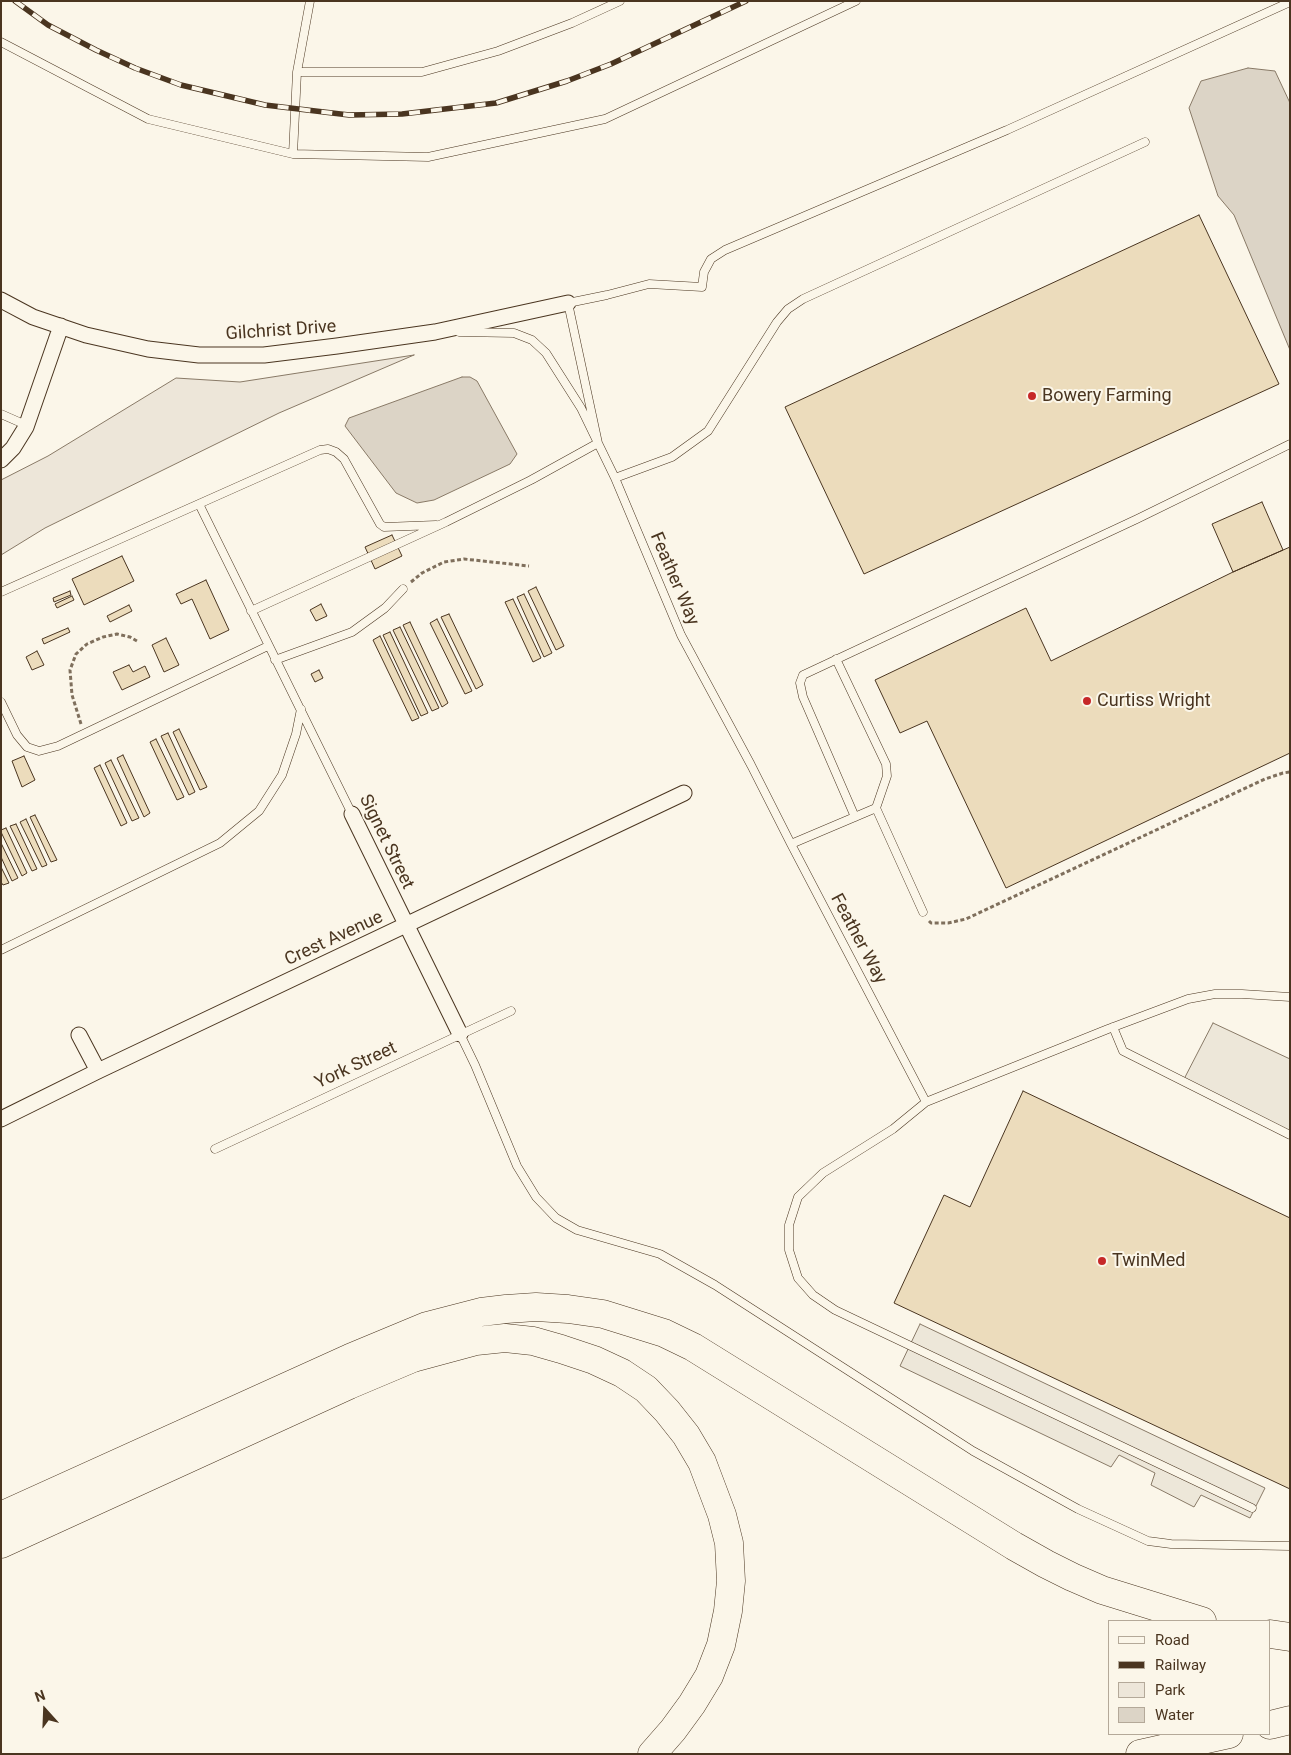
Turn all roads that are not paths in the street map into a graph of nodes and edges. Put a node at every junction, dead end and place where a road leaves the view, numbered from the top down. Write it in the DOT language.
graph roads {
  1 [pos="310,1"];
  2 [pos="620,1"];
  3 [pos="856,1"];
  4 [pos="1290,2"];
  5 [pos="1,42"];
  6 [pos="298,72"];
  7 [pos="1145,142"];
  8 [pos="292,154"];
  9 [pos="1,300"];
  10 [pos="568,303"];
  11 [pos="62,326"];
  12 [pos="435,332"];
  13 [pos="1,414"];
  14 [pos="26,425"];
  15 [pos="598,444"];
  16 [pos="1290,444"];
  17 [pos="1,460"];
  18 [pos="615,478"];
  19 [pos="199,504"];
  20 [pos="441,525"];
  21 [pos="403,589"];
  22 [pos="1,592"];
  23 [pos="251,611"];
  24 [pos="268,646"];
  25 [pos="836,659"];
  26 [pos="277,663"];
  27 [pos="1,702"];
  28 [pos="301,709"];
  29 [pos="684,793"];
  30 [pos="876,808"];
  31 [pos="352,814"];
  32 [pos="855,817"];
  33 [pos="791,844"];
  34 [pos="923,912"];
  35 [pos="406,925"];
  36 [pos="1,950"];
  37 [pos="1290,997"];
  38 [pos="511,1011"];
  39 [pos="1113,1027"];
  40 [pos="460,1034"];
  41 [pos="79,1035"];
  42 [pos="98,1071"];
  43 [pos="926,1102"];
  44 [pos="1,1119"];
  45 [pos="1290,1135"];
  46 [pos="215,1149"];
  47 [pos="1252,1508"];
  48 [pos="1,1516"];
  49 [pos="1,1544"];
  50 [pos="1290,1546"];
  51 [pos="1199,1620"];
  52 [pos="1271,1634"];
  53 [pos="1290,1637"];
  54 [pos="1290,1720"];
  55 [pos="1271,1725"];
  56 [pos="1225,1735"];
  57 [pos="652,1754"];
  58 [pos="1140,1754"];
  1 -- 6 [label="lane"];
  2 -- 6 [label="lane"];
  3 -- 8 [label="lane"];
  4 -- 10 [label="lane"];
  5 -- 8 [label="lane"];
  6 -- 8 [label="lane"];
  7 -- 18 [label="lane"];
  9 -- 11 [label="street, Gilchrist Drive"];
  10 -- 12 [label="street, Gilchrist Drive"];
  10 -- 15 [label="lane, Feather Way"];
  11 -- 12 [label="street, Gilchrist Drive"];
  11 -- 14 [label="street"];
  12 -- 15 [label="lane, Feather Way"];
  13 -- 14 [label="lane"];
  14 -- 17 [label="street"];
  15 -- 18 [label="lane, Feather Way"];
  15 -- 20 [label="lane"];
  16 -- 25 [label="lane"];
  18 -- 33 [label="lane, Feather Way"];
  19 -- 20 [label="lane"];
  19 -- 22 [label="lane"];
  19 -- 23 [label="lane, Signet Street"];
  20 -- 23 [label="lane"];
  21 -- 26 [label="lane"];
  23 -- 24 [label="lane, Signet Street"];
  24 -- 26 [label="lane, Signet Street"];
  24 -- 27 [label="lane"];
  25 -- 30 [label="lane"];
  25 -- 32 [label="lane"];
  26 -- 28 [label="lane, Signet Street"];
  28 -- 31 [label="lane, Signet Street"];
  28 -- 36 [label="lane"];
  29 -- 35 [label="street, Crest Avenue"];
  30 -- 32 [label="lane"];
  30 -- 34 [label="lane"];
  31 -- 35 [label="street, Signet Street"];
  32 -- 33 [label="lane"];
  33 -- 43 [label="lane, Feather Way"];
  35 -- 40 [label="street, Signet Street"];
  35 -- 42 [label="street, Crest Avenue"];
  37 -- 39 [label="lane"];
  38 -- 40 [label="lane, York Street"];
  39 -- 43 [label="lane"];
  39 -- 45 [label="lane"];
  40 -- 46 [label="lane, York Street"];
  40 -- 50 [label="lane"];
  41 -- 42 [label="street"];
  42 -- 44 [label="street, Crest Avenue"];
  43 -- 47 [label="lane"];
  48 -- 51 [label="highway"];
  49 -- 57 [label="highway"];
  52 -- 53 [label="highway"];
  54 -- 55 [label="highway"];
  56 -- 58 [label="highway"];
}
